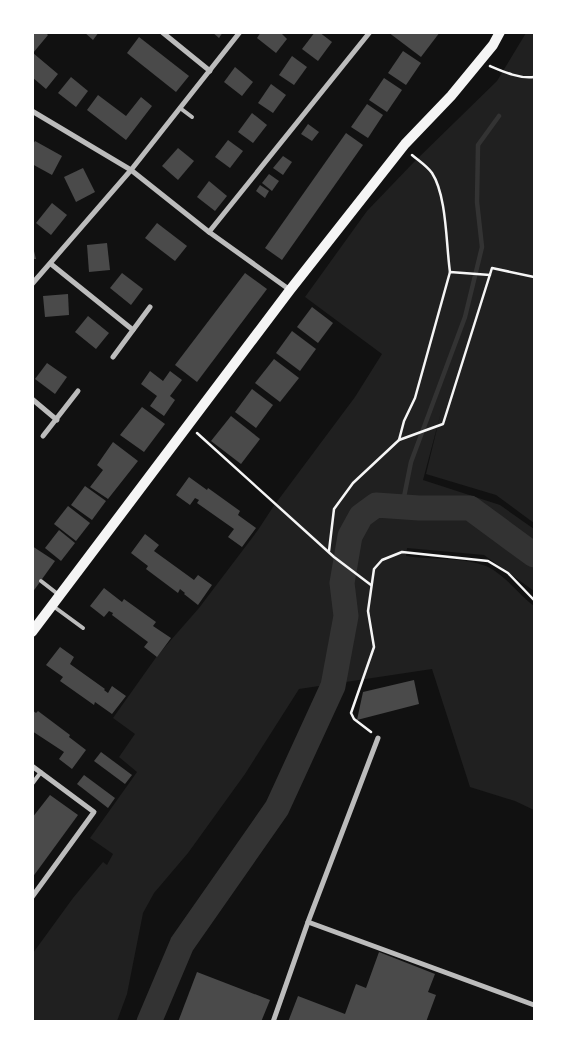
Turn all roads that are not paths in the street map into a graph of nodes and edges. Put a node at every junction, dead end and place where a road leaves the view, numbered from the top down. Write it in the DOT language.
graph roads {
  1 [pos="162,32"];
  2 [pos="240,32"];
  3 [pos="370,32"];
  4 [pos="500,32"];
  5 [pos="210,71"];
  6 [pos="180,108"];
  7 [pos="32,112"];
  8 [pos="192,117"];
  9 [pos="132,170"];
  10 [pos="209,232"];
  11 [pos="51,264"];
  12 [pos="32,284"];
  13 [pos="290,290"];
  14 [pos="150,307"];
  15 [pos="133,330"];
  16 [pos="112,357"];
  17 [pos="78,391"];
  18 [pos="32,399"];
  19 [pos="57,420"];
  20 [pos="44,436"];
  21 [pos="40,581"];
  22 [pos="60,596"];
  23 [pos="53,606"];
  24 [pos="83,628"];
  25 [pos="32,632"];
  26 [pos="378,738"];
  27 [pos="32,766"];
  28 [pos="41,772"];
  29 [pos="32,784"];
  30 [pos="32,897"];
  31 [pos="308,922"];
  32 [pos="534,1005"];
  33 [pos="273,1022"];
  1 -- 5 [label="street"];
  2 -- 5 [label="street"];
  3 -- 10 [label="street"];
  4 -- 13 [label="main road"];
  5 -- 6 [label="street"];
  6 -- 8 [label="lane"];
  6 -- 9 [label="street"];
  7 -- 9 [label="street"];
  9 -- 10 [label="street"];
  9 -- 11 [label="street"];
  10 -- 13 [label="street"];
  11 -- 12 [label="street"];
  11 -- 15 [label="street"];
  13 -- 22 [label="main road"];
  14 -- 15 [label="street"];
  15 -- 16 [label="street"];
  17 -- 19 [label="street"];
  18 -- 19 [label="street"];
  19 -- 20 [label="street"];
  21 -- 22 [label="lane"];
  22 -- 23 [label="main road"];
  23 -- 24 [label="lane"];
  23 -- 25 [label="main road"];
  26 -- 31 [label="street"];
  27 -- 28 [label="street"];
  28 -- 29 [label="lane"];
  28 -- 30 [label="street"];
  31 -- 32 [label="street"];
  31 -- 33 [label="street"];
}
